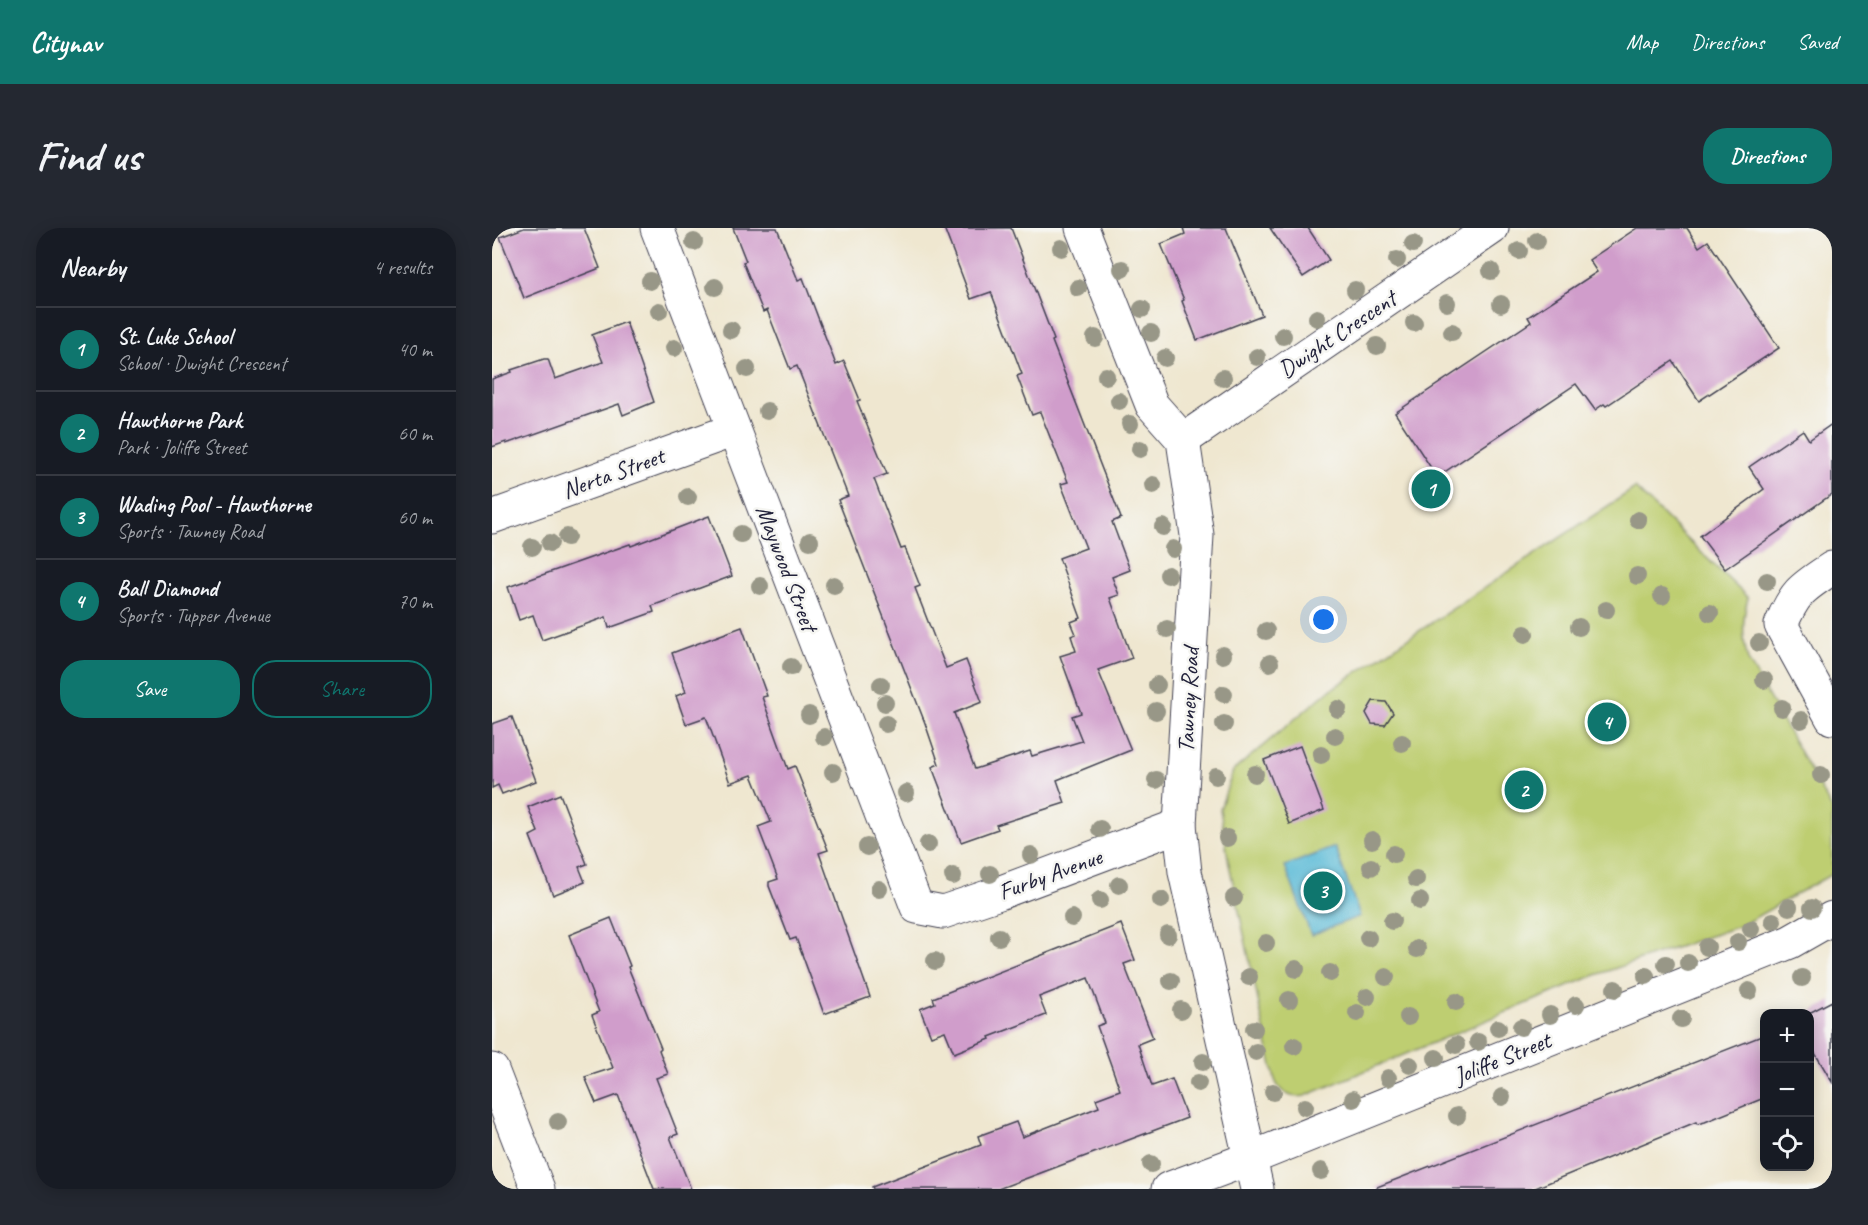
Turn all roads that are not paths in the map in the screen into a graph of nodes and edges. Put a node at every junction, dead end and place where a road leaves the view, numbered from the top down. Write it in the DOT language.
graph roads {
  1 [pos="657,228"];
  2 [pos="1082,228"];
  3 [pos="1492,228"];
  4 [pos="734,430"];
  5 [pos="1183,440"];
  6 [pos="492,517"];
  7 [pos="1832,568"];
  8 [pos="1832,718"];
  9 [pos="1180,825"];
  10 [pos="917,907"];
  11 [pos="1832,918"];
  12 [pos="492,1070"];
  13 [pos="1254,1174"];
  14 [pos="538,1189"];
  15 [pos="1168,1189"];
  1 -- 4 [label="street, Maywood Street"];
  2 -- 5 [label="street"];
  3 -- 5 [label="street, Dwight Crescent"];
  4 -- 6 [label="street, Nerta Street"];
  4 -- 10 [label="street, Maywood Street"];
  5 -- 9 [label="street, Tawney Road"];
  7 -- 8 [label="street"];
  9 -- 10 [label="street, Furby Avenue"];
  9 -- 13 [label="street, Tawney Road"];
  11 -- 13 [label="street, Joliffe Street"];
  12 -- 14 [label="street"];
  13 -- 15 [label="street, Joliffe Street"];
}
